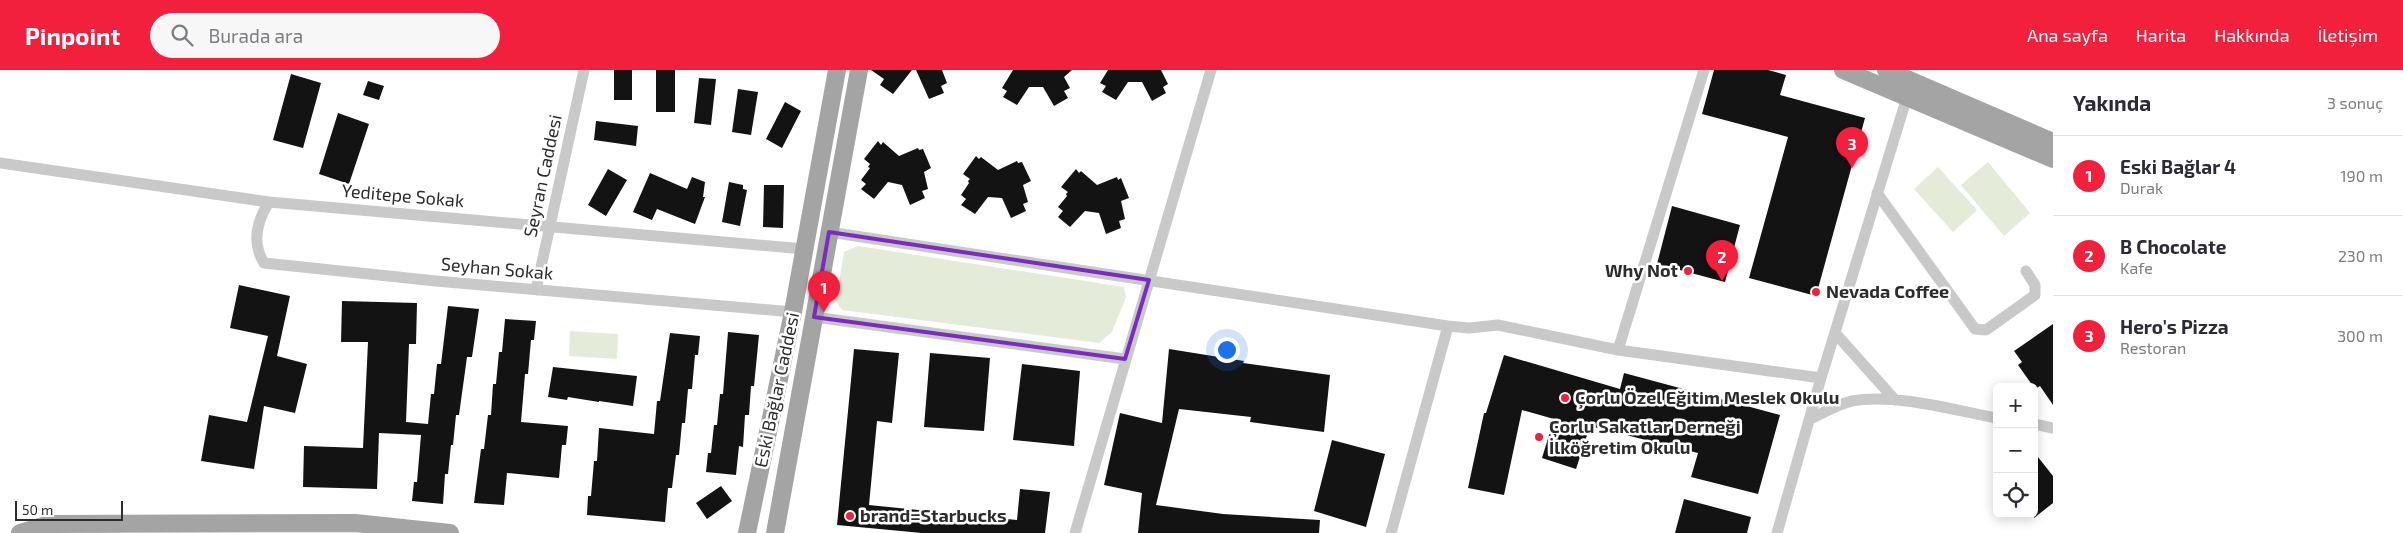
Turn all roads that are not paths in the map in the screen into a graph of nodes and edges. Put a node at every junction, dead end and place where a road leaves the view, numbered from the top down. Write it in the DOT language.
graph roads {
  1 [pos="584,70"];
  2 [pos="837,70"];
  3 [pos="859,70"];
  4 [pos="1211,70"];
  5 [pos="1704,70"];
  6 [pos="1843,70"];
  7 [pos="1897,81"];
  8 [pos="2053,142"];
  9 [pos="2053,159"];
  10 [pos="0,163"];
  11 [pos="1877,193"];
  12 [pos="269,202"];
  13 [pos="550,227"];
  14 [pos="830,232"];
  15 [pos="804,249"];
  16 [pos="2026,271"];
  17 [pos="1149,280"];
  18 [pos="536,290"];
  19 [pos="793,312"];
  20 [pos="814,317"];
  21 [pos="1448,326"];
  22 [pos="1836,334"];
  23 [pos="1618,350"];
  24 [pos="1125,359"];
  25 [pos="1821,378"];
  26 [pos="1895,400"];
  27 [pos="1993,417"];
  28 [pos="1810,419"];
  29 [pos="2038,425"];
  30 [pos="2053,428"];
  31 [pos="20,533"];
  32 [pos="450,533"];
  33 [pos="747,533"];
  34 [pos="775,533"];
  35 [pos="1075,533"];
  36 [pos="1391,533"];
  37 [pos="1777,533"];
  1 -- 13 [label="street, Seyran Caddesi"];
  2 -- 15 [label="main road, Eski Bağlar Caddesi"];
  3 -- 14 [label="main road, Eski Bağlar Caddesi"];
  4 -- 17 [label="street"];
  5 -- 23 [label="street"];
  6 -- 7 [label="main road"];
  7 -- 8 [label="main road"];
  7 -- 9 [label="main road"];
  7 -- 11 [label="street"];
  10 -- 12 [label="street, Yeditepe Sokak"];
  11 -- 16 [label="street"];
  11 -- 22 [label="street"];
  12 -- 13 [label="street, Yeditepe Sokak"];
  12 -- 18 [label="street, Seyhan Sokak"];
  13 -- 15 [label="street, Yeditepe Sokak"];
  13 -- 18 [label="street, Seyran Caddesi"];
  14 -- 17 [label="street"];
  14 -- 20 [label="main road, Eski Bağlar Caddesi"];
  15 -- 19 [label="main road, Eski Bağlar Caddesi"];
  17 -- 21 [label="street"];
  17 -- 24 [label="street"];
  18 -- 19 [label="street, Seyhan Sokak"];
  19 -- 33 [label="main road, Eski Bağlar Caddesi"];
  20 -- 24 [label="street"];
  20 -- 34 [label="main road, Eski Bağlar Caddesi"];
  21 -- 23 [label="street"];
  21 -- 36 [label="street"];
  22 -- 25 [label="street"];
  22 -- 26 [label="street"];
  23 -- 25 [label="street"];
  24 -- 35 [label="street"];
  25 -- 28 [label="street"];
  26 -- 27 [label="street"];
  26 -- 28 [label="street"];
  28 -- 37 [label="street"];
  29 -- 30 [label="street"];
  31 -- 32 [label="main road"];
}
